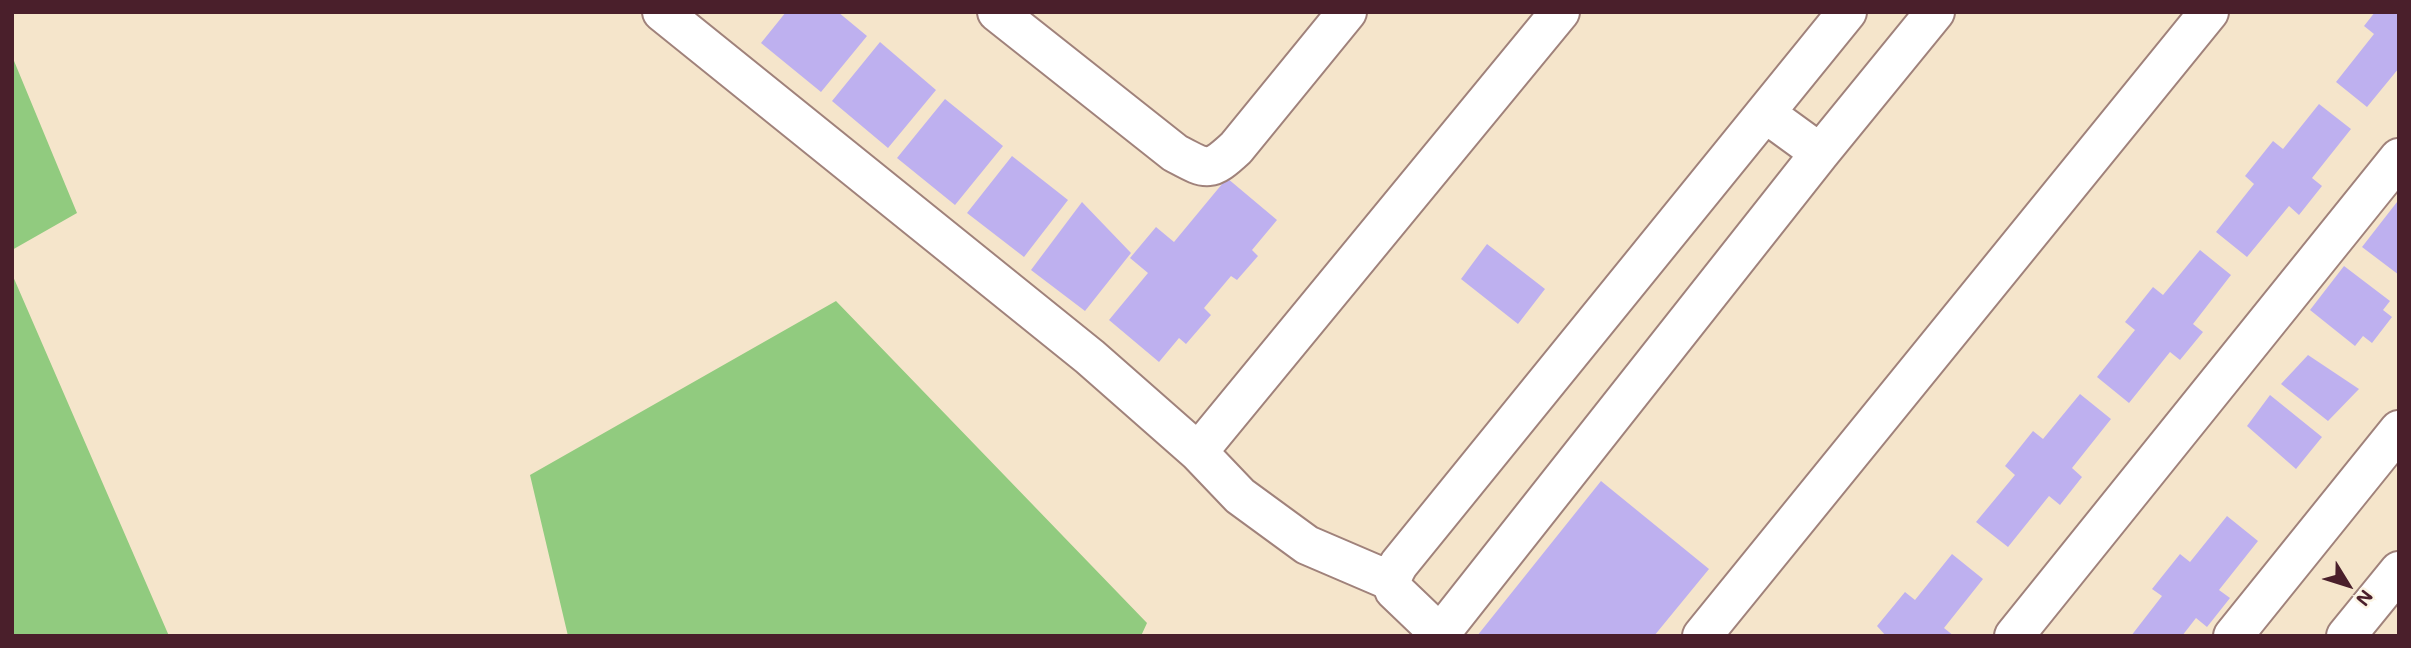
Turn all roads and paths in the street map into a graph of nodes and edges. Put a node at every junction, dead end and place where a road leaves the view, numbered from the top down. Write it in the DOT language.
graph roads {
  1 [pos="662,12"];
  2 [pos="998,12"];
  3 [pos="1347,12"];
  4 [pos="1560,12"];
  5 [pos="1847,12"];
  6 [pos="1935,12"];
  7 [pos="2209,12"];
  8 [pos="1765,113"];
  9 [pos="1821,153"];
  10 [pos="2399,158"];
  11 [pos="2399,429"];
  12 [pos="1198,453"];
  13 [pos="2399,571"];
  14 [pos="1391,581"];
  15 [pos="1441,635"];
  16 [pos="1702,636"];
  17 [pos="2014,636"];
  18 [pos="2233,636"];
  19 [pos="2346,636"];
  1 -- 12 [label="street"];
  2 -- 3 [label="street"];
  4 -- 12 [label="street"];
  5 -- 8 [label="street"];
  6 -- 9 [label="street"];
  7 -- 16 [label="street"];
  8 -- 9 [label="street"];
  8 -- 14 [label="street"];
  9 -- 15 [label="street"];
  10 -- 17 [label="street"];
  11 -- 18 [label="street"];
  12 -- 14 [label="street"];
  13 -- 19 [label="street"];
  14 -- 15 [label="street"];
}
